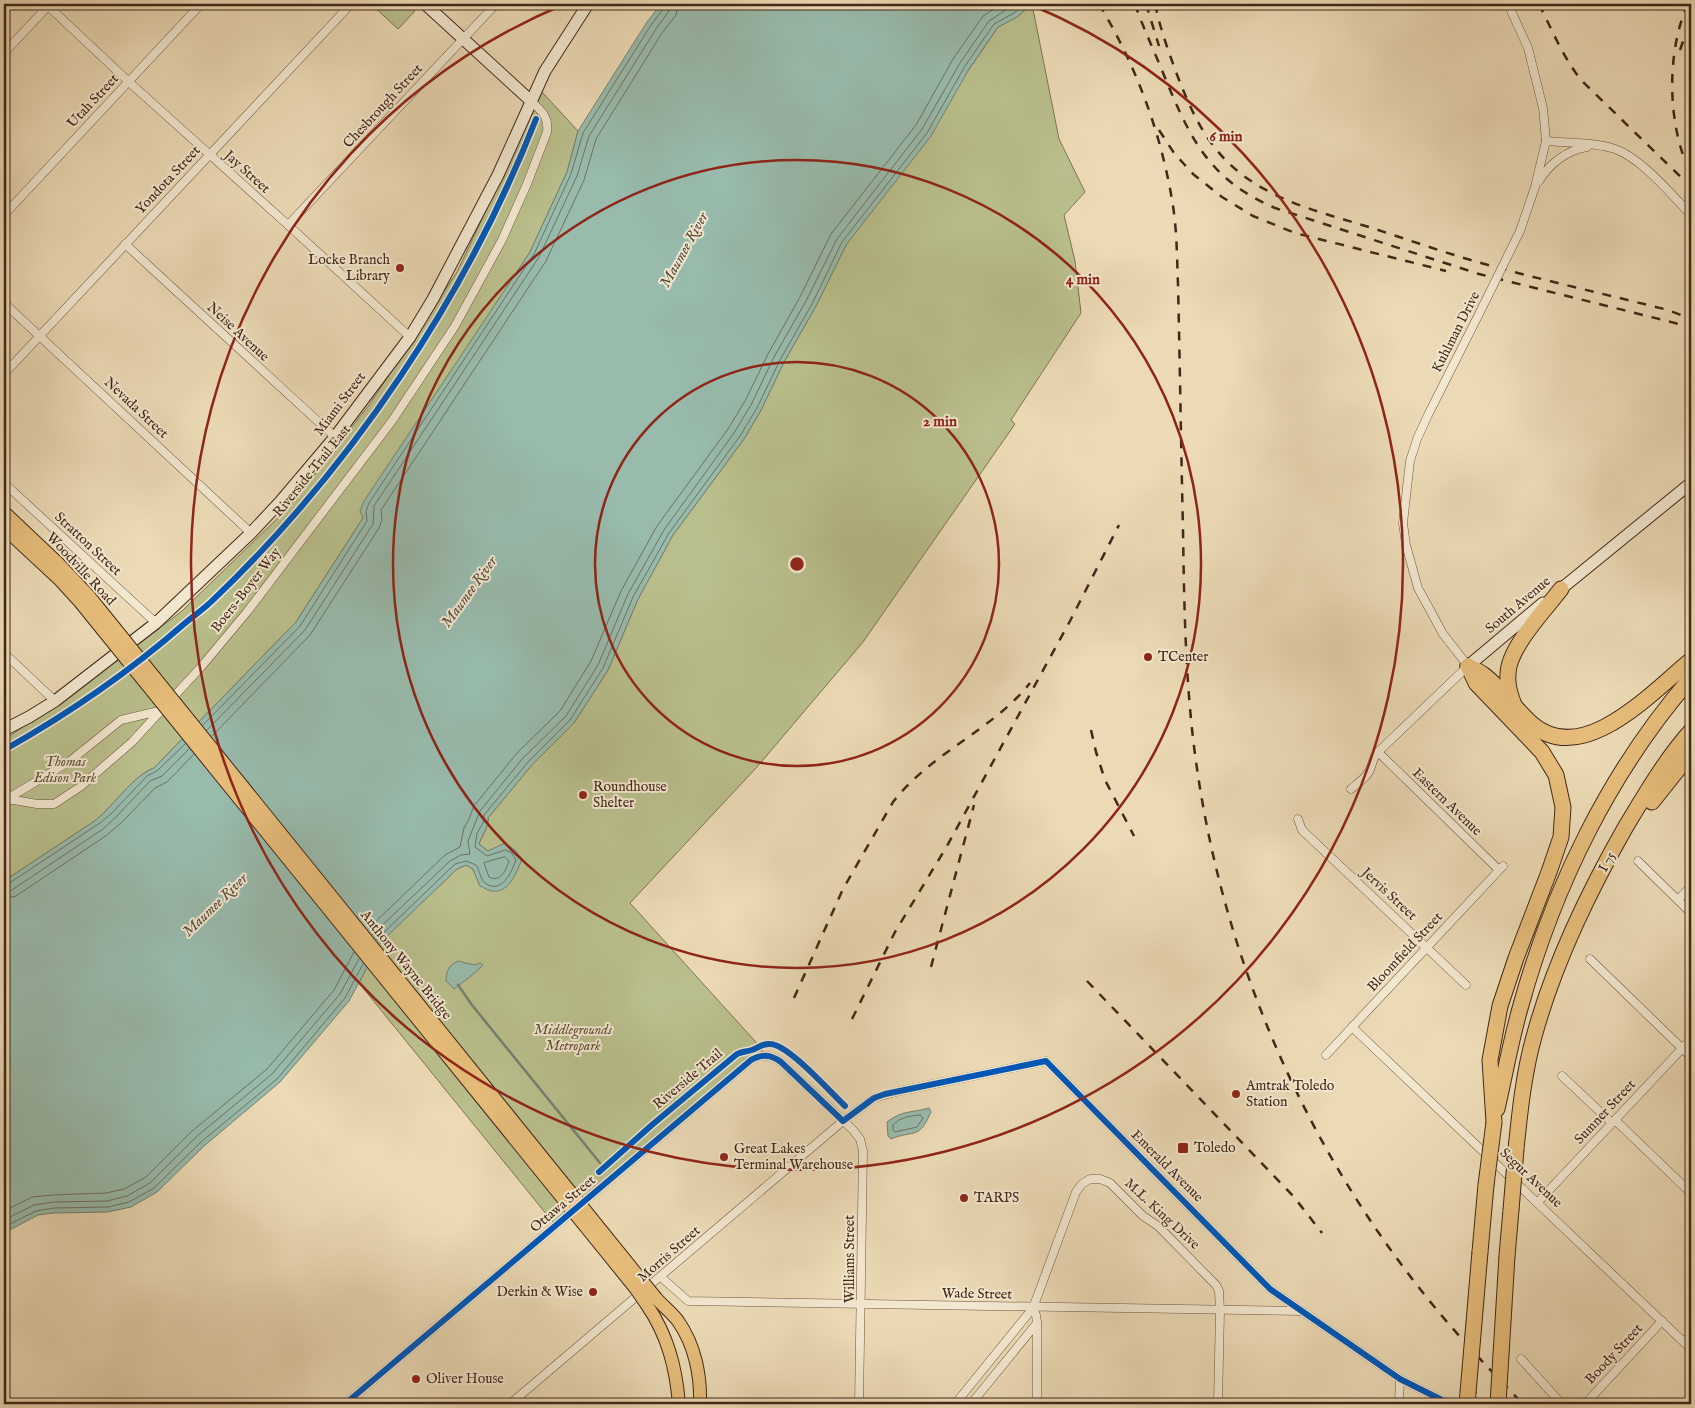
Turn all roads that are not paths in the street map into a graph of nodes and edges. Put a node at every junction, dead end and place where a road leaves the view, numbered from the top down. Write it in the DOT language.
graph roads {
  1 [pos="48,4"];
  2 [pos="201,4"];
  3 [pos="351,4"];
  4 [pos="425,4"];
  5 [pos="496,4"];
  6 [pos="588,4"];
  7 [pos="1508,4"];
  8 [pos="463,38"];
  9 [pos="4,53"];
  10 [pos="128,82"];
  11 [pos="530,101"];
  12 [pos="1546,141"];
  13 [pos="1598,146"];
  14 [pos="210,155"];
  15 [pos="1535,187"];
  16 [pos="4,215"];
  17 [pos="1691,215"];
  18 [pos="288,225"];
  19 [pos="125,244"];
  20 [pos="4,303"];
  21 [pos="40,336"];
  22 [pos="410,337"];
  23 [pos="4,374"];
  24 [pos="335,437"];
  25 [pos="4,483"];
  26 [pos="1691,483"];
  27 [pos="4,512"];
  28 [pos="4,528"];
  29 [pos="251,533"];
  30 [pos="1561,588"];
  31 [pos="156,623"];
  32 [pos="4,654"];
  33 [pos="129,654"];
  34 [pos="1691,660"];
  35 [pos="1468,666"];
  36 [pos="1691,678"];
  37 [pos="55,701"];
  38 [pos="167,705"];
  39 [pos="1514,706"];
  40 [pos="4,730"];
  41 [pos="1691,731"];
  42 [pos="1378,752"];
  43 [pos="1691,753"];
  44 [pos="1351,789"];
  45 [pos="5,801"];
  46 [pos="1298,819"];
  47 [pos="1638,861"];
  48 [pos="1501,868"];
  49 [pos="1691,886"];
  50 [pos="1678,900"];
  51 [pos="1584,905"];
  52 [pos="1691,913"];
  53 [pos="1427,947"];
  54 [pos="1590,959"];
  55 [pos="1466,986"];
  56 [pos="1352,1027"];
  57 [pos="1691,1039"];
  58 [pos="1682,1048"];
  59 [pos="1326,1055"];
  60 [pos="1691,1057"];
  61 [pos="1562,1076"];
  62 [pos="843,1121"];
  63 [pos="1494,1122"];
  64 [pos="1613,1122"];
  65 [pos="1691,1193"];
  66 [pos="1538,1202"];
  67 [pos="1507,1258"];
  68 [pos="661,1277"];
  69 [pos="652,1302"];
  70 [pos="862,1304"];
  71 [pos="1033,1308"];
  72 [pos="1220,1311"];
  73 [pos="1301,1312"];
  74 [pos="1662,1321"];
  75 [pos="1037,1323"];
  76 [pos="1691,1335"];
  77 [pos="1684,1342"];
  78 [pos="1691,1349"];
  79 [pos="1520,1359"];
  80 [pos="1400,1379"];
  81 [pos="1468,1401"];
  82 [pos="345,1404"];
  83 [pos="510,1404"];
  84 [pos="678,1404"];
  85 [pos="700,1404"];
  86 [pos="859,1404"];
  87 [pos="955,1404"];
  88 [pos="971,1404"];
  89 [pos="1037,1404"];
  90 [pos="1218,1404"];
  91 [pos="1399,1404"];
  92 [pos="1450,1404"];
  93 [pos="1498,1404"];
  94 [pos="1509,1404"];
  95 [pos="1562,1404"];
  96 [pos="1585,1404"];
  1 -- 9 [label="street"];
  1 -- 10 [label="street, Jay Street"];
  2 -- 10 [label="street, Utah Street"];
  3 -- 14 [label="street, Yondota Street"];
  4 -- 8 [label="street"];
  5 -- 8 [label="street, Chesbrough Street"];
  6 -- 11 [label="street, Miami Street"];
  7 -- 12 [label="street, Kuhlman Drive"];
  8 -- 11 [label="street"];
  8 -- 18 [label="street, Chesbrough Street"];
  10 -- 14 [label="street, Jay Street"];
  10 -- 16 [label="street, Utah Street"];
  11 -- 22 [label="street, Miami Street"];
  11 -- 38 [label="street, Boers-Boyer Way"];
  12 -- 13 [label="street"];
  12 -- 15 [label="street, Kuhlman Drive"];
  13 -- 15 [label="street"];
  13 -- 17 [label="street"];
  14 -- 18 [label="street, Jay Street"];
  14 -- 19 [label="street, Yondota Street"];
  15 -- 35 [label="street, Kuhlman Drive, bridge"];
  18 -- 22 [label="street, Jay Street"];
  19 -- 21 [label="street, Yondota Street"];
  19 -- 24 [label="street, Neise Avenue"];
  20 -- 21 [label="street, Nevada Street"];
  21 -- 23 [label="street, Yondota Street"];
  21 -- 29 [label="street, Nevada Street"];
  22 -- 24 [label="street, Miami Street"];
  24 -- 29 [label="street, Miami Street"];
  25 -- 31 [label="street, Stratton Street"];
  26 -- 30 [label="street, South Avenue"];
  27 -- 33 [label="main road, Woodville Road, bridge"];
  28 -- 33 [label="main road, Woodville Road, bridge"];
  29 -- 31 [label="street, Miami Street"];
  30 -- 35 [label="street, South Avenue"];
  30 -- 39 [label="highway"];
  31 -- 37 [label="street, Miami Street"];
  32 -- 37 [label="street"];
  33 -- 69 [label="main road, Anthony Wayne Bridge, bridge"];
  34 -- 39 [label="highway"];
  35 -- 39 [label="highway"];
  35 -- 42 [label="street, South Avenue"];
  35 -- 63 [label="highway"];
  36 -- 63 [label="highway"];
  37 -- 40 [label="street, Miami Street"];
  38 -- 45 [label="street, Boers-Boyer Way"];
  38 -- 45 [label="street, Boers-Boyer Way"];
  41 -- 51 [label="highway, I 75 / I 75"];
  42 -- 44 [label="street, South Avenue"];
  42 -- 48 [label="street, Eastern Avenue"];
  43 -- 51 [label="highway"];
  46 -- 53 [label="street, Jervis Street"];
  47 -- 50 [label="street"];
  48 -- 53 [label="street, Bloomfield Street"];
  49 -- 50 [label="street"];
  50 -- 52 [label="street"];
  51 -- 67 [label="highway, I 75 / I 75, bridge"];
  53 -- 55 [label="street, Jervis Street"];
  53 -- 56 [label="street, Bloomfield Street"];
  54 -- 58 [label="street"];
  56 -- 59 [label="street, Bloomfield Street"];
  56 -- 66 [label="street, Segur Avenue"];
  57 -- 58 [label="street, Sumner Street"];
  58 -- 60 [label="street"];
  58 -- 64 [label="street, Sumner Street"];
  61 -- 64 [label="street"];
  62 -- 68 [label="street, Morris Street"];
  62 -- 70 [label="street, Williams Street"];
  62 -- 73 [label="street, Emerald Avenue"];
  62 -- 82 [label="street, Ottawa Street"];
  63 -- 81 [label="highway, bridge"];
  64 -- 65 [label="street"];
  64 -- 66 [label="street, Sumner Street"];
  66 -- 74 [label="street, Segur Avenue"];
  67 -- 93 [label="highway, I 75, bridge"];
  67 -- 94 [label="highway"];
  68 -- 70 [label="street, Wade Street"];
  68 -- 83 [label="street, Morris Street"];
  69 -- 84 [label="main road"];
  69 -- 85 [label="main road"];
  70 -- 71 [label="street, Wade Street"];
  70 -- 86 [label="street, Williams Street"];
  71 -- 72 [label="street, Wade Street"];
  71 -- 72 [label="street, M.L. King Drive"];
  71 -- 75 [label="street"];
  71 -- 87 [label="street, M.L. King Drive"];
  72 -- 73 [label="street, Wade Street"];
  72 -- 90 [label="street, M.L. King Drive"];
  73 -- 80 [label="street, Emerald Avenue"];
  74 -- 77 [label="street, Segur Avenue"];
  74 -- 96 [label="street, Boody Street"];
  75 -- 88 [label="street"];
  75 -- 89 [label="street"];
  76 -- 77 [label="street"];
  77 -- 78 [label="street, Segur Avenue"];
  79 -- 95 [label="street"];
  80 -- 91 [label="street"];
  80 -- 92 [label="street, Emerald Avenue"];
}
